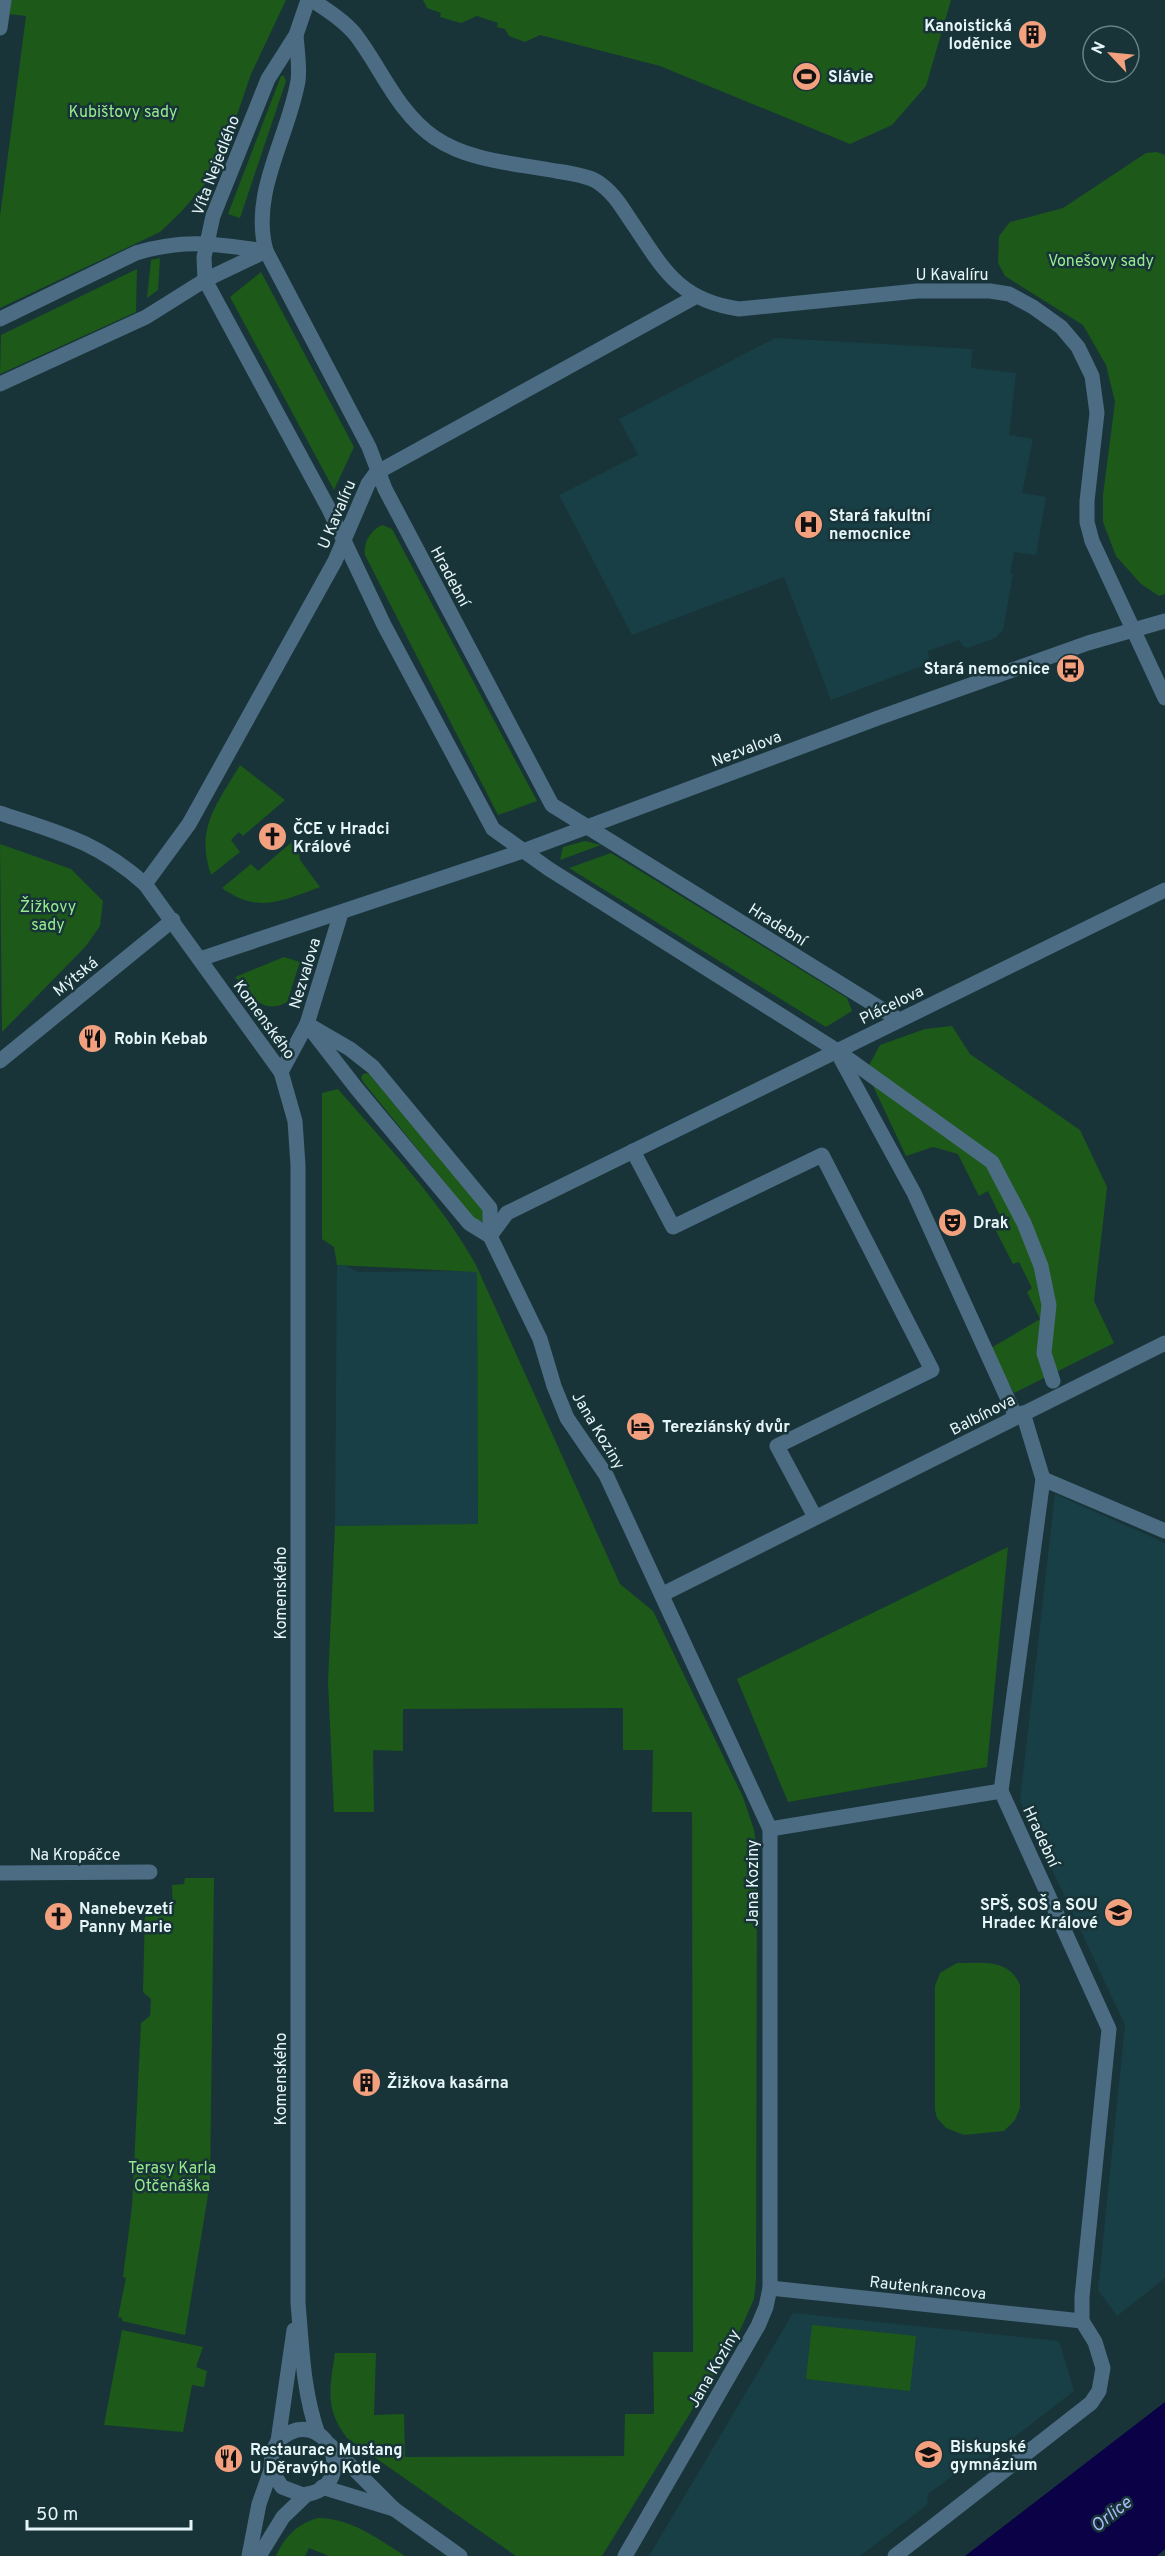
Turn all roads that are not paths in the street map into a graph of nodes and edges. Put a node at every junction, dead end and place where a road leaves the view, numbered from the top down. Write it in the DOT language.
graph roads {
  1 [pos="4,0"];
  2 [pos="310,0"];
  3 [pos="0,28"];
  4 [pos="296,35"];
  5 [pos="207,243"];
  6 [pos="266,251"];
  7 [pos="205,280"];
  8 [pos="694,297"];
  9 [pos="0,319"];
  10 [pos="0,384"];
  11 [pos="378,471"];
  12 [pos="344,541"];
  13 [pos="1165,621"];
  14 [pos="1133,629"];
  15 [pos="1165,698"];
  16 [pos="0,813"];
  17 [pos="588,827"];
  18 [pos="523,851"];
  19 [pos="145,884"];
  20 [pos="1165,890"];
  21 [pos="341,914"];
  22 [pos="173,920"];
  23 [pos="200,959"];
  24 [pos="899,1020"];
  25 [pos="307,1024"];
  26 [pos="836,1050"];
  27 [pos="0,1061"];
  28 [pos="282,1072"];
  29 [pos="633,1151"];
  30 [pos="490,1236"];
  31 [pos="1165,1343"];
  32 [pos="1053,1381"];
  33 [pos="1019,1415"];
  34 [pos="1043,1479"];
  35 [pos="815,1517"];
  36 [pos="1165,1531"];
  37 [pos="663,1594"];
  38 [pos="1001,1791"];
  39 [pos="770,1829"];
  40 [pos="150,1872"];
  41 [pos="0,1873"];
  42 [pos="770,2288"];
  43 [pos="298,2303"];
  44 [pos="1082,2321"];
  45 [pos="324,2440"];
  46 [pos="278,2441"];
  47 [pos="271,2469"];
  48 [pos="322,2487"];
  49 [pos="307,2494"];
  50 [pos="394,2509"];
  51 [pos="249,2556"];
  52 [pos="259,2556"];
  53 [pos="460,2556"];
  54 [pos="625,2556"];
  55 [pos="895,2556"];
  1 -- 3 [label="street"];
  2 -- 4 [label="street, Víta Nejedlého"];
  2 -- 8 [label="street, U Kavalíru"];
  4 -- 5 [label="street, Víta Nejedlého"];
  4 -- 6 [label="street, Víta Nejedlého"];
  5 -- 6 [label="street"];
  5 -- 7 [label="street, Víta Nejedlého"];
  5 -- 9 [label="street"];
  6 -- 7 [label="street"];
  6 -- 11 [label="street, Hradební"];
  7 -- 10 [label="street"];
  7 -- 12 [label="street"];
  8 -- 11 [label="street, U Kavalíru"];
  8 -- 14 [label="street, U Kavalíru"];
  11 -- 12 [label="street, U Kavalíru"];
  11 -- 17 [label="street, Hradební"];
  12 -- 18 [label="street"];
  12 -- 19 [label="street, U Kavalíru"];
  13 -- 14 [label="street, Nezvalova"];
  14 -- 15 [label="street, U Kavalíru"];
  14 -- 17 [label="street, Nezvalova"];
  16 -- 19 [label="street, Komenského"];
  17 -- 18 [label="street, Nezvalova"];
  17 -- 24 [label="street, Hradební"];
  18 -- 21 [label="street, Nezvalova"];
  18 -- 26 [label="street"];
  19 -- 22 [label="street, Komenského"];
  20 -- 24 [label="street, Plácelova"];
  21 -- 23 [label="street, Nezvalova"];
  21 -- 25 [label="street, Nezvalova"];
  22 -- 23 [label="street, Komenského"];
  22 -- 27 [label="street, Mýtská"];
  23 -- 28 [label="street, Komenského"];
  24 -- 26 [label="street, Plácelova"];
  25 -- 28 [label="street, Nezvalova"];
  25 -- 30 [label="street, Jana Koziny"];
  25 -- 30 [label="street, Jana Koziny"];
  26 -- 29 [label="street, Plácelova"];
  26 -- 32 [label="street"];
  26 -- 33 [label="street"];
  28 -- 43 [label="street, Komenského"];
  29 -- 30 [label="street, Plácelova"];
  29 -- 35 [label="street"];
  30 -- 37 [label="street, Jana Koziny"];
  31 -- 33 [label="street, Balbínova"];
  33 -- 34 [label="street"];
  33 -- 35 [label="street, Balbínova"];
  34 -- 36 [label="street"];
  34 -- 38 [label="street"];
  35 -- 37 [label="street, Balbínova"];
  37 -- 39 [label="street, Jana Koziny"];
  38 -- 39 [label="street"];
  38 -- 44 [label="street, Hradební"];
  39 -- 42 [label="street, Jana Koziny"];
  40 -- 41 [label="street, Na Kropáčce"];
  42 -- 44 [label="street, Rautenkrancova"];
  42 -- 54 [label="street, Jana Koziny"];
  43 -- 45 [label="street, Komenského"];
  43 -- 46 [label="street, Komenského"];
  44 -- 55 [label="street"];
  45 -- 46 [label="street"];
  45 -- 48 [label="street"];
  45 -- 50 [label="street"];
  46 -- 47 [label="street, Komenského"];
  47 -- 49 [label="street"];
  47 -- 51 [label="street, Komenského"];
  48 -- 49 [label="street"];
  48 -- 50 [label="street"];
  49 -- 52 [label="street"];
  50 -- 53 [label="street"];
}
